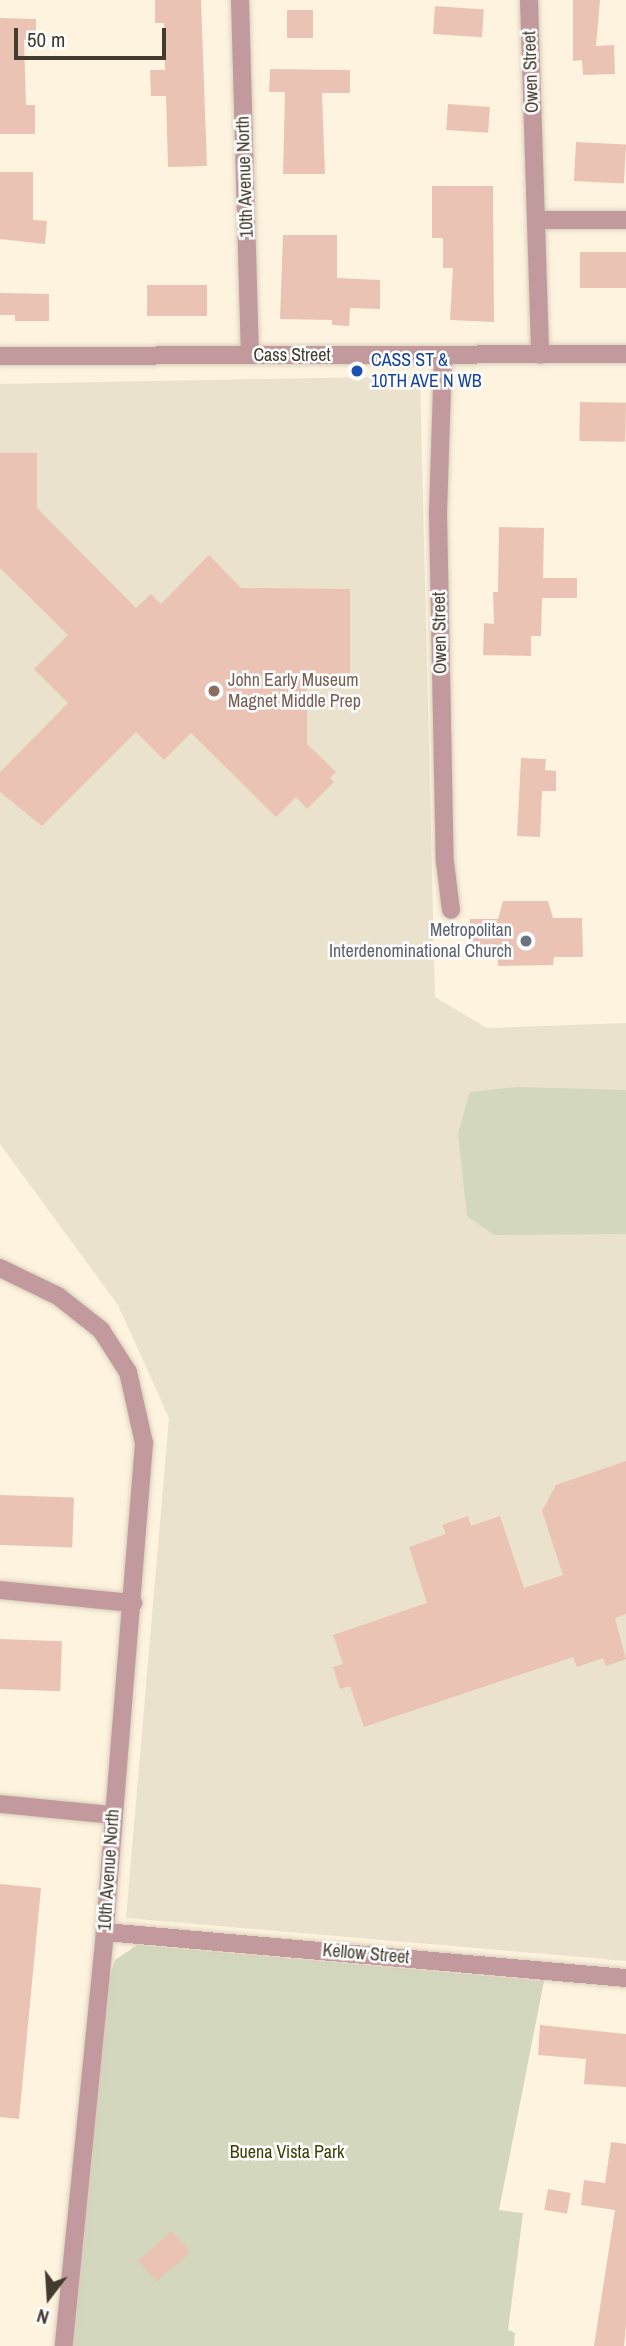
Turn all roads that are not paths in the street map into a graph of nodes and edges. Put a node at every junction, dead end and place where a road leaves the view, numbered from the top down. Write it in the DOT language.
graph roads {
  1 [pos="240,0"];
  2 [pos="529,0"];
  3 [pos="536,220"];
  4 [pos="626,220"];
  5 [pos="626,354"];
  6 [pos="250,355"];
  7 [pos="443,355"];
  8 [pos="540,355"];
  9 [pos="0,356"];
  10 [pos="451,910"];
  11 [pos="0,1268"];
  12 [pos="0,1590"];
  13 [pos="133,1603"];
  14 [pos="0,1804"];
  15 [pos="112,1815"];
  16 [pos="105,1931"];
  17 [pos="626,1979"];
  18 [pos="64,2346"];
  1 -- 6 [label="street, 10th Avenue North"];
  2 -- 3 [label="street, Owen Street"];
  3 -- 4 [label="street"];
  3 -- 8 [label="street, Owen Street"];
  5 -- 8 [label="street, Cass Street"];
  6 -- 7 [label="street, Cass Street"];
  6 -- 9 [label="street, Cass Street"];
  7 -- 8 [label="street, Cass Street"];
  7 -- 10 [label="street, Owen Street"];
  11 -- 13 [label="street, 10th Avenue North"];
  12 -- 13 [label="street"];
  13 -- 15 [label="street, 10th Avenue North"];
  14 -- 15 [label="street"];
  15 -- 16 [label="street, 10th Avenue North"];
  16 -- 17 [label="street, Kellow Street"];
  16 -- 18 [label="street, 10th Avenue North"];
}
